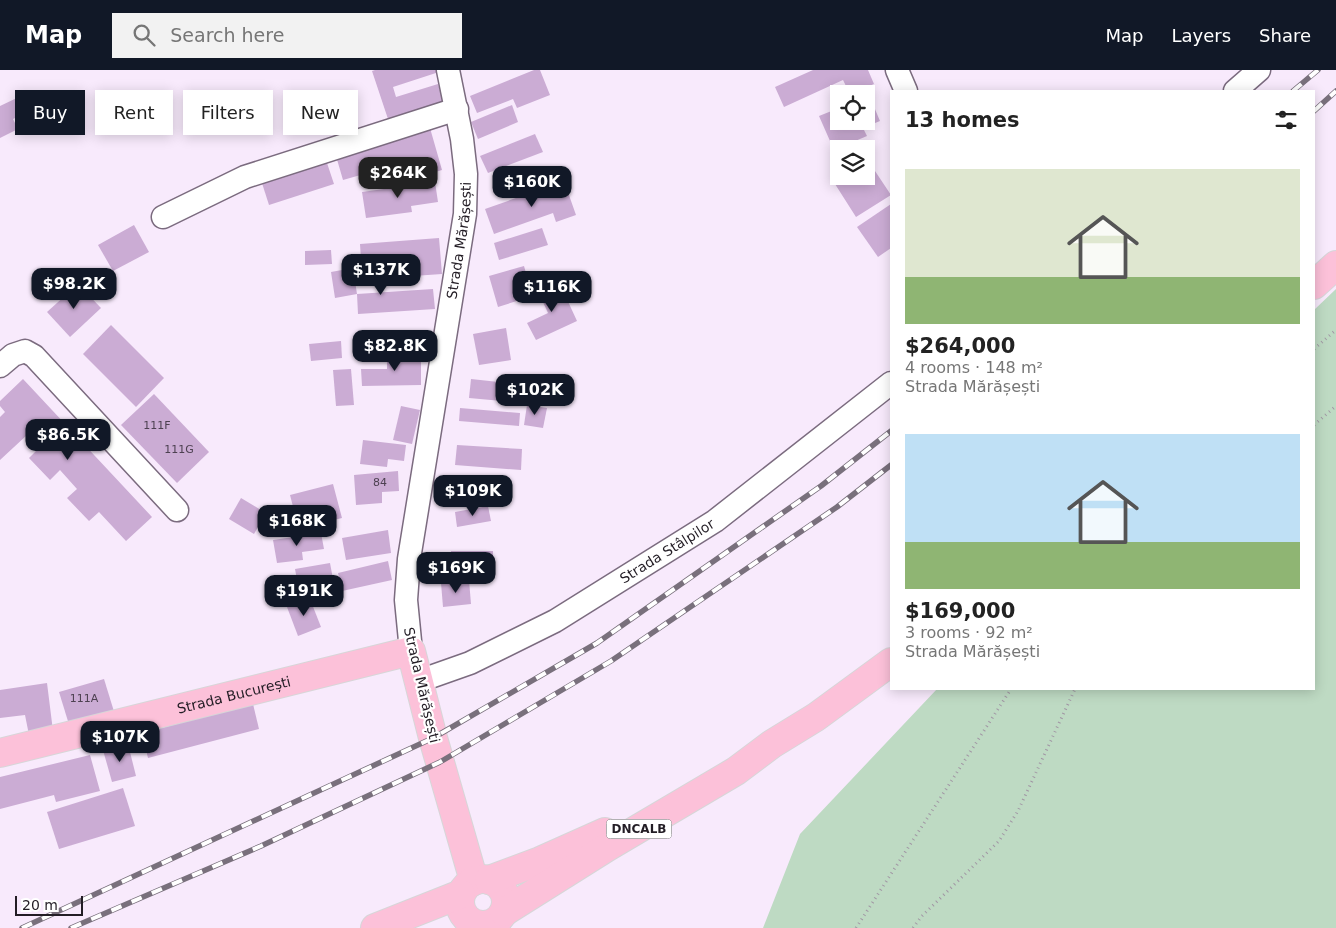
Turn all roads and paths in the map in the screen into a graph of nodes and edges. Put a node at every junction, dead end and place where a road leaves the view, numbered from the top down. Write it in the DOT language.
graph roads {
  1 [pos="448,70"];
  2 [pos="897,70"];
  3 [pos="1259,70"];
  4 [pos="906,90"];
  5 [pos="1236,90"];
  6 [pos="457,109"];
  7 [pos="163,217"];
  8 [pos="1336,265"];
  9 [pos="1315,285"];
  10 [pos="1336,330"];
  11 [pos="1315,348"];
  12 [pos="0,366"];
  13 [pos="890,384"];
  14 [pos="1336,406"];
  15 [pos="1315,424"];
  16 [pos="177,510"];
  17 [pos="411,651"];
  18 [pos="890,663"];
  19 [pos="419,681"];
  20 [pos="1009,690"];
  21 [pos="1075,690"];
  22 [pos="772,744"];
  23 [pos="0,753"];
  24 [pos="475,885"];
  25 [pos="481,923"];
  26 [pos="375,928"];
  27 [pos="856,928"];
  28 [pos="914,928"];
  1 -- 6 [label="street, Strada Mărășești"];
  2 -- 4 [label="street"];
  3 -- 5 [label="street"];
  6 -- 7 [label="street"];
  6 -- 17 [label="street, Strada Mărășești"];
  8 -- 9 [label="main road"];
  10 -- 11 [label="path"];
  12 -- 16 [label="street"];
  13 -- 19 [label="street, Strada Stâlpilor"];
  14 -- 15 [label="path"];
  17 -- 19 [label="main road, Strada Mărășești"];
  17 -- 23 [label="main road, Strada București"];
  18 -- 22 [label="main road, DNCALB"];
  19 -- 24 [label="main road, Strada Mărășești"];
  20 -- 27 [label="path"];
  21 -- 28 [label="path"];
  22 -- 24 [label="main road, DNCALB"];
  22 -- 25 [label="main road, DNCALB"];
  24 -- 25 [label="main road"];
  24 -- 25 [label="main road"];
  24 -- 26 [label="main road, DNCALB"];
}
